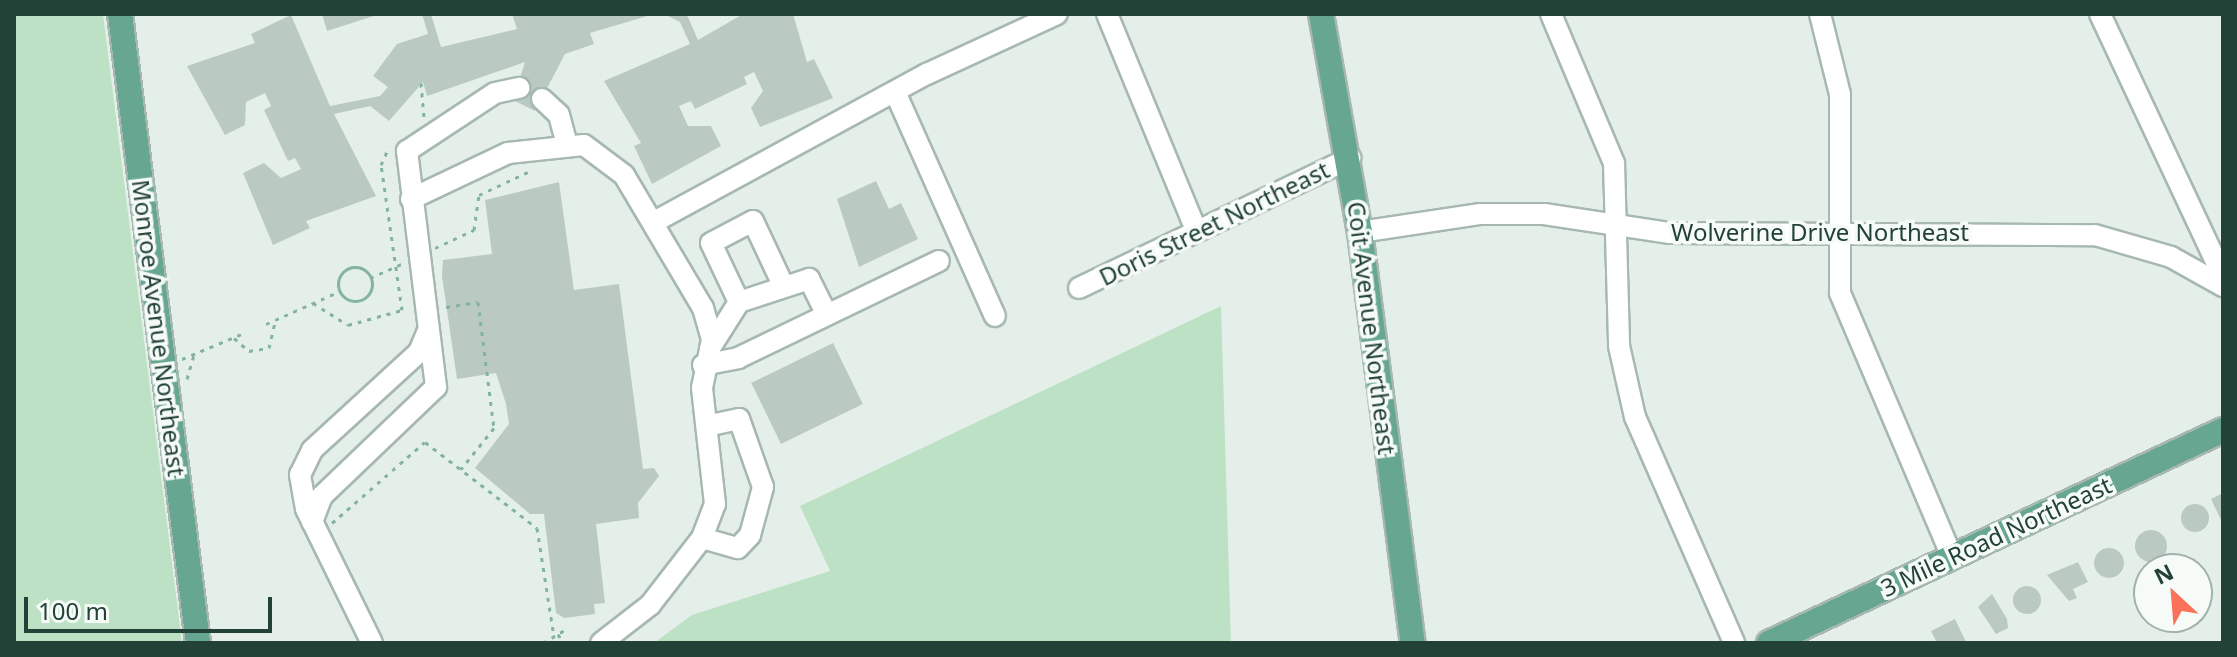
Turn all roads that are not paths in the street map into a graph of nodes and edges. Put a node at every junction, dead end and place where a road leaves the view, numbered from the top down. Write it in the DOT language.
graph roads {
  1 [pos="120,14"];
  2 [pos="1057,14"];
  3 [pos="1107,14"];
  4 [pos="1321,14"];
  5 [pos="1551,14"];
  6 [pos="1820,14"];
  7 [pos="2100,14"];
  8 [pos="519,88"];
  9 [pos="896,94"];
  10 [pos="542,99"];
  11 [pos="566,142"];
  12 [pos="1350,158"];
  13 [pos="411,199"];
  14 [pos="654,222"];
  15 [pos="1620,224"];
  16 [pos="1196,230"];
  17 [pos="1360,232"];
  18 [pos="1834,236"];
  19 [pos="939,261"];
  20 [pos="2221,268"];
  21 [pos="782,283"];
  22 [pos="2223,286"];
  23 [pos="1079,288"];
  24 [pos="739,302"];
  25 [pos="827,315"];
  26 [pos="995,316"];
  27 [pos="429,329"];
  28 [pos="706,356"];
  29 [pos="707,426"];
  30 [pos="2223,430"];
  31 [pos="314,526"];
  32 [pos="702,538"];
  33 [pos="1952,557"];
  34 [pos="198,643"];
  35 [pos="372,643"];
  36 [pos="601,643"];
  37 [pos="1413,643"];
  38 [pos="1734,643"];
  39 [pos="1769,643"];
  1 -- 34 [label="main road, Monroe Avenue Northeast"];
  2 -- 9 [label="street"];
  3 -- 16 [label="street"];
  4 -- 12 [label="main road, Coit Avenue Northeast"];
  5 -- 15 [label="street"];
  6 -- 18 [label="street"];
  7 -- 20 [label="street"];
  8 -- 13 [label="street"];
  9 -- 14 [label="street"];
  9 -- 26 [label="street"];
  10 -- 11 [label="street"];
  11 -- 13 [label="street"];
  11 -- 14 [label="street"];
  12 -- 16 [label="street, Doris Street Northeast"];
  12 -- 17 [label="main road, Coit Avenue Northeast"];
  13 -- 27 [label="street"];
  14 -- 28 [label="street"];
  15 -- 17 [label="street, Wolverine Drive Northeast"];
  15 -- 18 [label="street, Wolverine Drive Northeast"];
  15 -- 38 [label="street"];
  16 -- 23 [label="street, Doris Street Northeast"];
  17 -- 37 [label="main road, Coit Avenue Northeast"];
  18 -- 22 [label="street, Wolverine Drive Northeast"];
  18 -- 33 [label="street"];
  19 -- 25 [label="street"];
  21 -- 24 [label="street"];
  21 -- 24 [label="street"];
  21 -- 25 [label="street"];
  24 -- 28 [label="street"];
  25 -- 28 [label="street"];
  27 -- 31 [label="street"];
  27 -- 31 [label="street"];
  28 -- 29 [label="street"];
  29 -- 32 [label="street"];
  29 -- 32 [label="street"];
  30 -- 33 [label="main road, 3 Mile Road Northeast"];
  31 -- 35 [label="street"];
  32 -- 36 [label="street"];
  33 -- 39 [label="main road, 3 Mile Road Northeast"];
}
